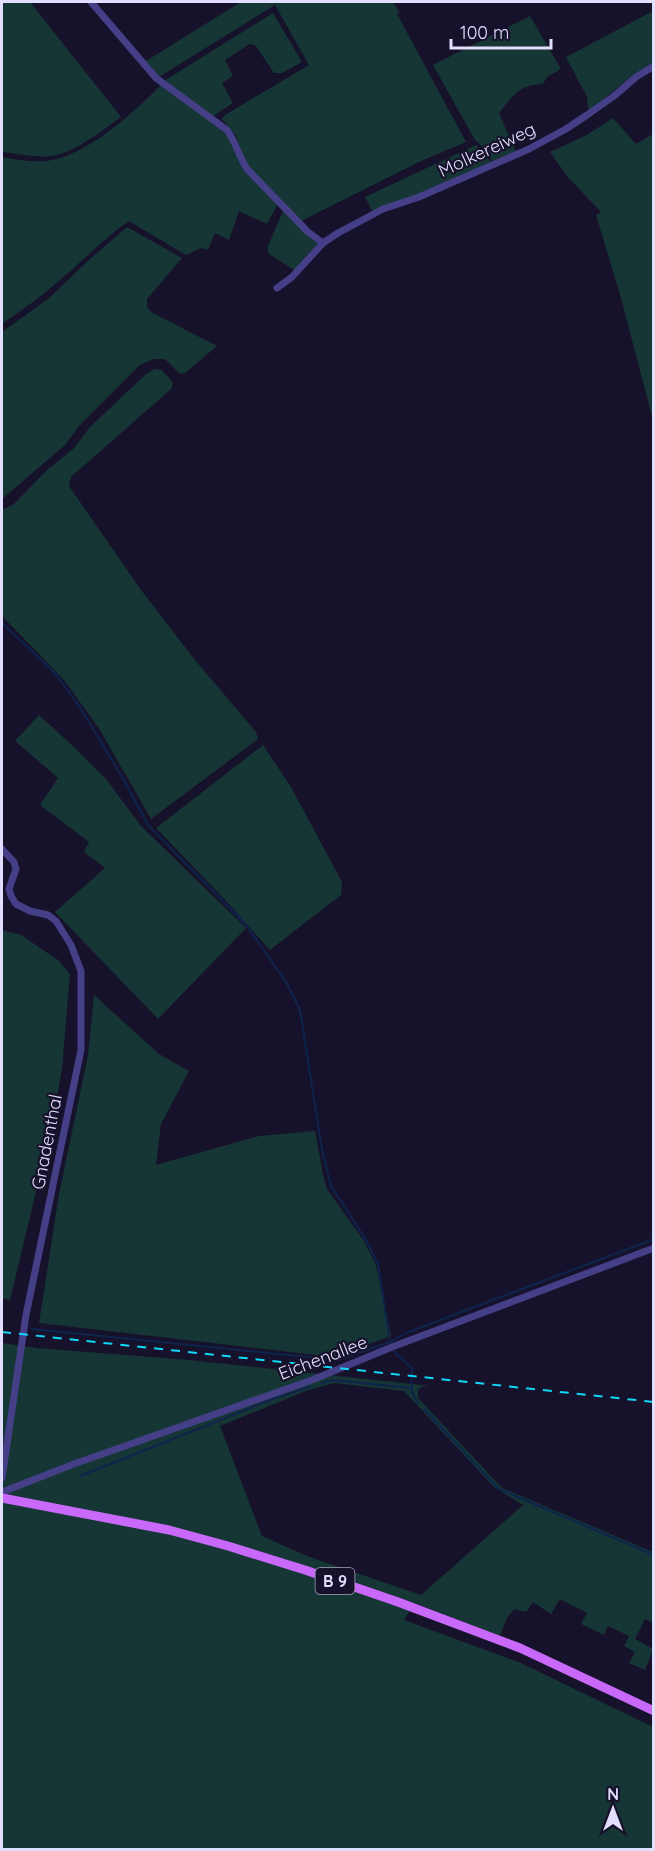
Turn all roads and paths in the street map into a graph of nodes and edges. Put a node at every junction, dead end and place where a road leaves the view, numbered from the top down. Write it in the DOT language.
graph roads {
  1 [pos="91,2"];
  2 [pos="654,66"];
  3 [pos="322,243"];
  4 [pos="277,288"];
  5 [pos="2,849"];
  6 [pos="654,1248"];
  7 [pos="2,1478"];
  8 [pos="2,1491"];
  9 [pos="2,1498"];
  10 [pos="654,1712"];
  1 -- 3 [label="street"];
  2 -- 3 [label="street, Molkereiweg"];
  3 -- 4 [label="street, Molkereiweg"];
  5 -- 7 [label="street, Gnadenthal"];
  6 -- 8 [label="street, Eichenallee"];
  9 -- 10 [label="main road, B 9"];
}
